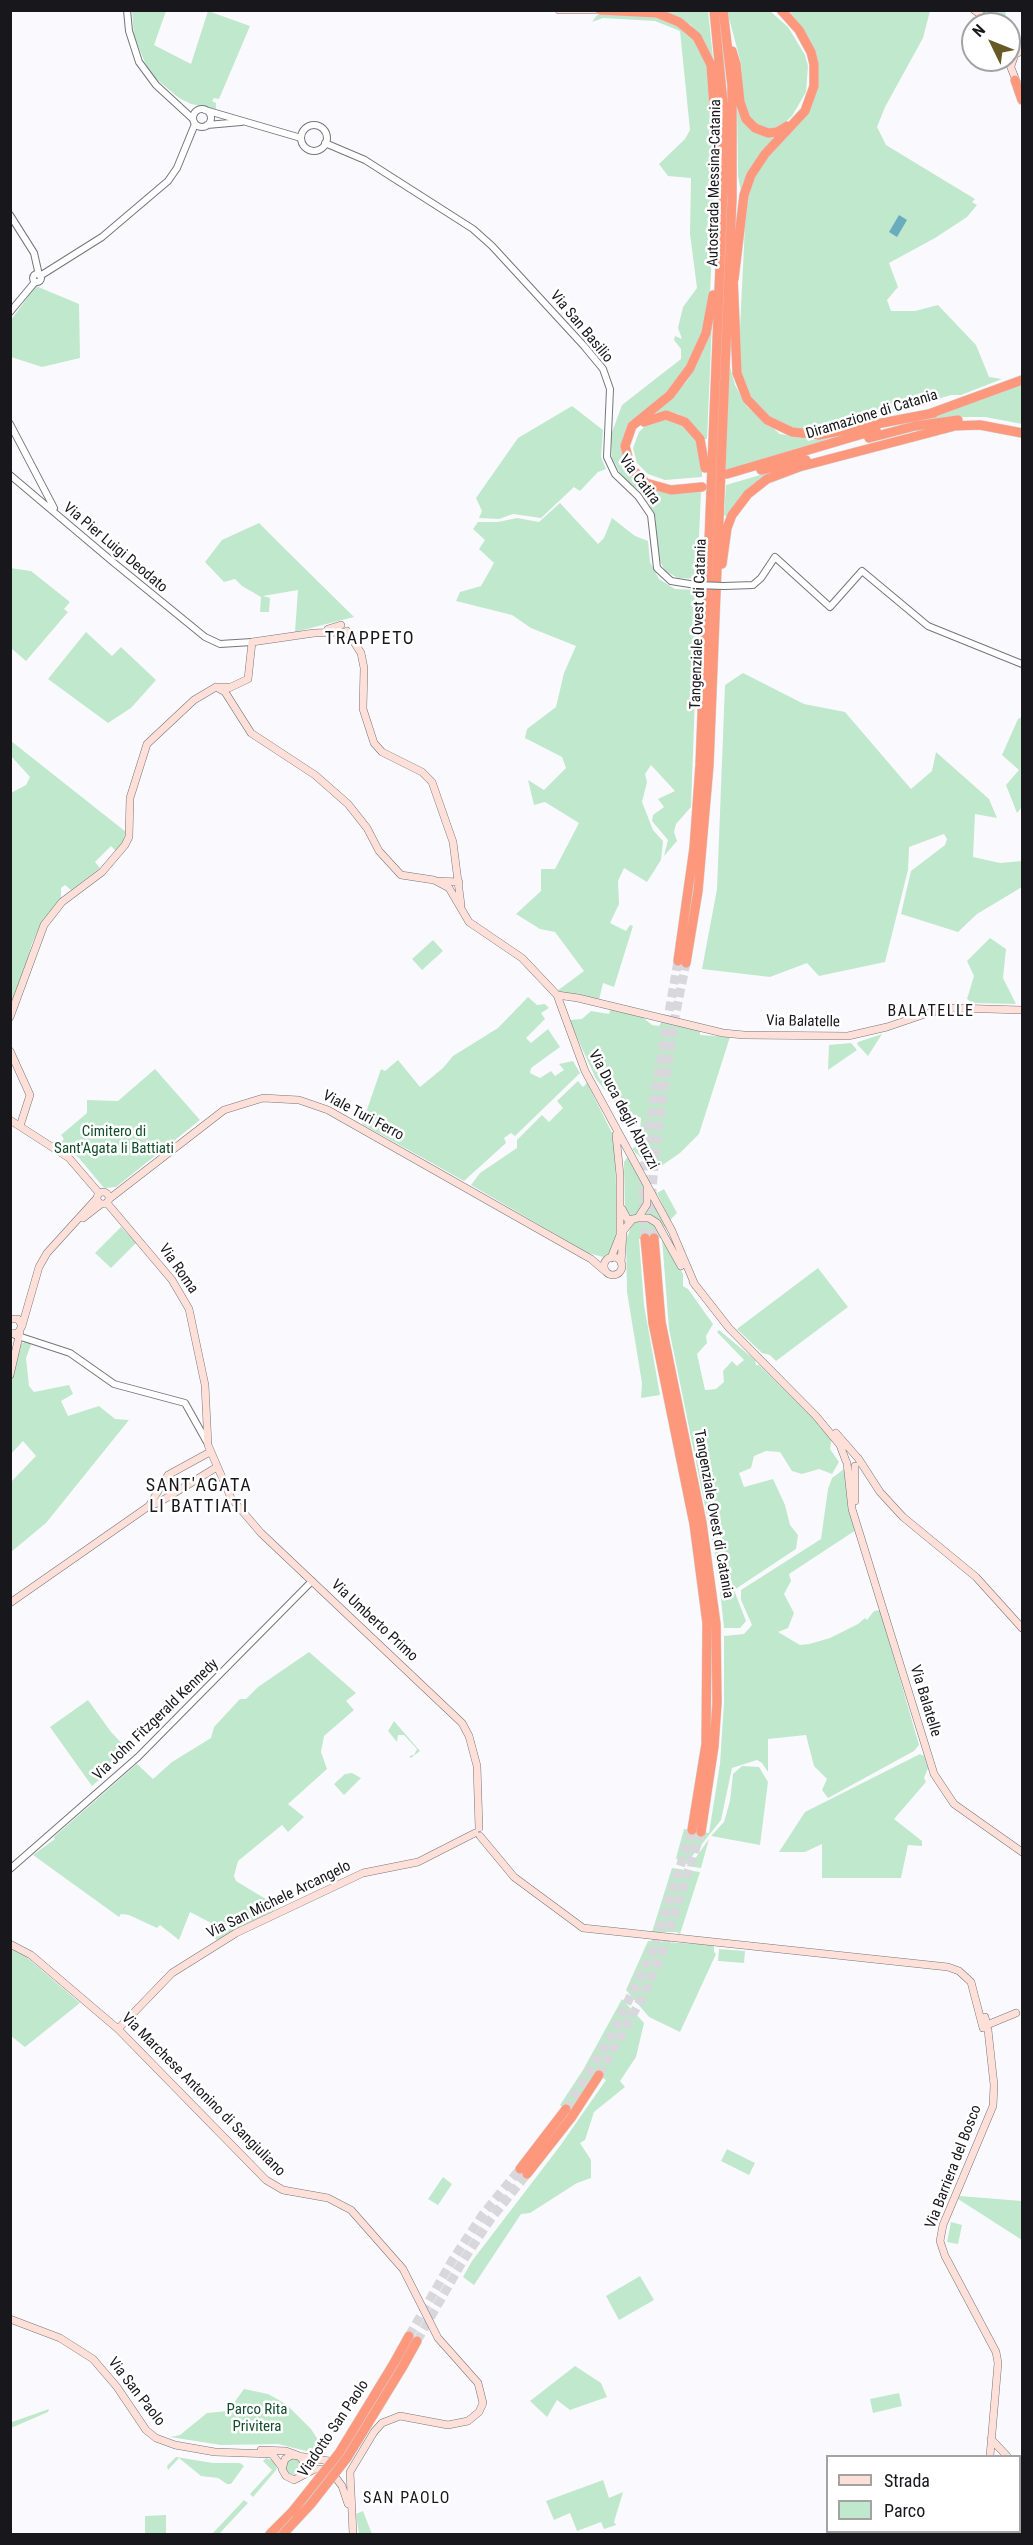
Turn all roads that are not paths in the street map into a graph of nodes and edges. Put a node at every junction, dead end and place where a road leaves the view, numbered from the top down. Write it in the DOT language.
graph roads {
  1 [pos="127,10"];
  2 [pos="559,10"];
  3 [pos="595,10"];
  4 [pos="600,10"];
  5 [pos="714,10"];
  6 [pos="776,10"];
  7 [pos="781,10"];
  8 [pos="723,11"];
  9 [pos="727,35"];
  10 [pos="1023,48"];
  11 [pos="1015,76"];
  12 [pos="1023,89"];
  13 [pos="170,96"];
  14 [pos="1023,100"];
  15 [pos="202,110"];
  16 [pos="194,121"];
  17 [pos="248,122"];
  18 [pos="205,126"];
  19 [pos="301,138"];
  20 [pos="188,141"];
  21 [pos="326,142"];
  22 [pos="722,210"];
  23 [pos="10,215"];
  24 [pos="721,225"];
  25 [pos="36,277"];
  26 [pos="727,285"];
  27 [pos="10,312"];
  28 [pos="1023,375"];
  29 [pos="1023,380"];
  30 [pos="934,412"];
  31 [pos="610,413"];
  32 [pos="902,419"];
  33 [pos="10,424"];
  34 [pos="955,426"];
  35 [pos="1023,427"];
  36 [pos="871,432"];
  37 [pos="1023,433"];
  38 [pos="766,468"];
  39 [pos="10,475"];
  40 [pos="40,480"];
  41 [pos="27,489"];
  42 [pos="60,516"];
  43 [pos="707,565"];
  44 [pos="254,641"];
  45 [pos="713,643"];
  46 [pos="1023,664"];
  47 [pos="228,689"];
  48 [pos="434,880"];
  49 [pos="459,882"];
  50 [pos="462,910"];
  51 [pos="557,995"];
  52 [pos="583,999"];
  53 [pos="561,1004"];
  54 [pos="1023,1010"];
  55 [pos="10,1017"];
  56 [pos="10,1051"];
  57 [pos="603,1106"];
  58 [pos="10,1120"];
  59 [pos="20,1126"];
  60 [pos="632,1156"];
  61 [pos="620,1175"];
  62 [pos="647,1183"];
  63 [pos="620,1191"];
  64 [pos="103,1198"];
  65 [pos="635,1219"];
  66 [pos="650,1238"];
  67 [pos="591,1259"];
  68 [pos="609,1259"];
  69 [pos="621,1263"];
  70 [pos="605,1271"];
  71 [pos="695,1285"];
  72 [pos="28,1307"];
  73 [pos="13,1318"];
  74 [pos="16,1333"];
  75 [pos="27,1337"];
  76 [pos="16,1346"];
  77 [pos="14,1355"];
  78 [pos="10,1375"];
  79 [pos="816,1416"];
  80 [pos="209,1449"];
  81 [pos="856,1460"];
  82 [pos="847,1462"];
  83 [pos="217,1467"];
  84 [pos="863,1473"];
  85 [pos="855,1477"];
  86 [pos="876,1486"];
  87 [pos="156,1494"];
  88 [pos="162,1501"];
  89 [pos="149,1506"];
  90 [pos="857,1521"];
  91 [pos="312,1581"];
  92 [pos="10,1603"];
  93 [pos="1023,1628"];
  94 [pos="696,1831"];
  95 [pos="478,1832"];
  96 [pos="1023,1852"];
  97 [pos="10,1869"];
  98 [pos="10,1944"];
  99 [pos="1019,2011"];
  100 [pos="989,2027"];
  101 [pos="118,2029"];
  102 [pos="599,2075"];
  103 [pos="566,2109"];
  104 [pos="10,2319"];
  105 [pos="413,2338"];
  106 [pos="398,2366"];
  107 [pos="991,2439"];
  108 [pos="249,2452"];
  109 [pos="990,2454"];
  110 [pos="298,2455"];
  111 [pos="1004,2455"];
  112 [pos="334,2462"];
  113 [pos="352,2466"];
  114 [pos="282,2467"];
  115 [pos="334,2474"];
  116 [pos="304,2475"];
  117 [pos="351,2513"];
  118 [pos="270,2535"];
  119 [pos="283,2535"];
  120 [pos="353,2535"];
  1 -- 13 [label="street"];
  2 -- 3 [label="main road"];
  4 -- 22 [label="highway"];
  5 -- 22 [label="highway, Autostrada Messina-Catania"];
  6 -- 9 [label="highway"];
  7 -- 26 [label="highway"];
  8 -- 9 [label="highway, Autostrada Messina-Catania"];
  9 -- 26 [label="highway, Autostrada Messina-Catania"];
  10 -- 11 [label="main road"];
  11 -- 12 [label="main road"];
  11 -- 14 [label="highway"];
  13 -- 15 [label="street"];
  13 -- 16 [label="street"];
  15 -- 16 [label="street"];
  15 -- 17 [label="street"];
  15 -- 18 [label="street"];
  16 -- 18 [label="street"];
  16 -- 20 [label="street"];
  17 -- 18 [label="street"];
  17 -- 19 [label="street"];
  18 -- 20 [label="street"];
  19 -- 21 [label="street"];
  19 -- 21 [label="street"];
  20 -- 25 [label="street"];
  21 -- 31 [label="street, Via San Basilio"];
  22 -- 24 [label="highway, Autostrada Messina-Catania"];
  23 -- 25 [label="street"];
  24 -- 26 [label="highway, Autostrada Messina-Catania"];
  24 -- 43 [label="highway"];
  25 -- 27 [label="street"];
  26 -- 32 [label="highway"];
  26 -- 43 [label="highway, Tangenziale Ovest di Catania"];
  26 -- 45 [label="highway, Tangenziale Ovest di Catania"];
  28 -- 32 [label="highway"];
  29 -- 30 [label="highway, Diramazione di Catania"];
  30 -- 32 [label="highway"];
  30 -- 36 [label="highway, Diramazione di Catania"];
  31 -- 46 [label="street, Via Catira, bridge"];
  32 -- 36 [label="highway"];
  33 -- 40 [label="street"];
  34 -- 37 [label="highway, Diramazione di Catania"];
  34 -- 38 [label="highway, Diramazione di Catania"];
  34 -- 45 [label="highway"];
  35 -- 38 [label="highway"];
  36 -- 38 [label="highway, Diramazione di Catania"];
  39 -- 41 [label="street, Via Pier Luigi Deodato"];
  40 -- 41 [label="street"];
  40 -- 42 [label="street"];
  41 -- 42 [label="street, Via Pier Luigi Deodato"];
  42 -- 44 [label="street, Via Pier Luigi Deodato"];
  43 -- 45 [label="highway, Tangenziale Ovest di Catania"];
  44 -- 47 [label="main road"];
  44 -- 49 [label="main road"];
  47 -- 48 [label="main road"];
  47 -- 55 [label="main road"];
  48 -- 49 [label="main road"];
  48 -- 50 [label="main road, Via Duca degli Abruzzi"];
  49 -- 50 [label="main road"];
  50 -- 51 [label="main road, Via Duca degli Abruzzi"];
  51 -- 52 [label="main road, Via Balatelle"];
  51 -- 53 [label="main road, Via Duca degli Abruzzi"];
  52 -- 53 [label="main road"];
  52 -- 54 [label="main road, Via Balatelle"];
  53 -- 57 [label="main road, Via Duca degli Abruzzi"];
  56 -- 59 [label="main road"];
  57 -- 60 [label="main road, Via Duca degli Abruzzi"];
  57 -- 61 [label="main road"];
  58 -- 59 [label="main road, Via Roma"];
  59 -- 64 [label="main road, Via Roma"];
  60 -- 61 [label="main road"];
  60 -- 62 [label="main road, Via Duca degli Abruzzi"];
  61 -- 63 [label="main road"];
  62 -- 65 [label="main road"];
  62 -- 71 [label="main road, Via Duca degli Abruzzi"];
  63 -- 65 [label="main road"];
  63 -- 68 [label="main road"];
  64 -- 67 [label="main road, Viale Turi Ferro"];
  64 -- 72 [label="main road, Viale Turi Ferro"];
  64 -- 80 [label="main road, Via Roma"];
  65 -- 69 [label="main road"];
  65 -- 71 [label="main road"];
  66 -- 94 [label="highway, Tangenziale Ovest di Catania"];
  67 -- 68 [label="main road"];
  67 -- 70 [label="main road"];
  68 -- 69 [label="main road"];
  68 -- 70 [label="main road"];
  69 -- 70 [label="main road"];
  71 -- 79 [label="main road"];
  72 -- 73 [label="main road"];
  72 -- 74 [label="main road, Viale Turi Ferro"];
  73 -- 74 [label="main road"];
  74 -- 75 [label="street"];
  74 -- 76 [label="main road, Viale Turi Ferro"];
  74 -- 77 [label="main road"];
  75 -- 76 [label="street"];
  75 -- 80 [label="street"];
  76 -- 77 [label="main road, Viale Turi Ferro"];
  77 -- 78 [label="main road, Viale Turi Ferro"];
  79 -- 81 [label="main road"];
  79 -- 82 [label="main road"];
  80 -- 83 [label="main road, Via Umberto Primo"];
  80 -- 87 [label="main road"];
  81 -- 82 [label="main road"];
  81 -- 84 [label="main road"];
  81 -- 85 [label="main road"];
  81 -- 86 [label="main road"];
  82 -- 90 [label="main road"];
  83 -- 88 [label="main road"];
  83 -- 91 [label="main road, Via Umberto Primo"];
  84 -- 85 [label="main road"];
  84 -- 86 [label="main road"];
  85 -- 90 [label="main road"];
  86 -- 93 [label="main road"];
  87 -- 88 [label="main road"];
  87 -- 89 [label="main road"];
  88 -- 89 [label="main road"];
  89 -- 92 [label="main road"];
  90 -- 96 [label="main road, Via Balatelle"];
  91 -- 95 [label="main road, Via Umberto Primo"];
  91 -- 97 [label="street, Via John Fitzgerald Kennedy"];
  95 -- 100 [label="main road"];
  95 -- 101 [label="main road, Via San Michele Arcangelo"];
  98 -- 101 [label="main road, Via Marchese Antonino di Sangiuliano"];
  99 -- 100 [label="main road"];
  100 -- 107 [label="main road, Via Barriera del Bosco"];
  101 -- 113 [label="main road, Via Marchese Antonino di Sangiuliano"];
  102 -- 103 [label="highway"];
  104 -- 108 [label="main road, Via San Paolo"];
  105 -- 106 [label="highway"];
  106 -- 118 [label="highway, Viadotto San Paolo, bridge"];
  106 -- 119 [label="highway, Viadotto San Paolo, bridge"];
  107 -- 109 [label="main road, Via Barriera del Bosco"];
  107 -- 111 [label="main road"];
  108 -- 110 [label="main road"];
  108 -- 114 [label="main road"];
  110 -- 112 [label="main road"];
  110 -- 114 [label="main road"];
  110 -- 116 [label="main road"];
  112 -- 113 [label="main road"];
  112 -- 115 [label="main road"];
  113 -- 115 [label="main road"];
  113 -- 117 [label="main road"];
  114 -- 116 [label="main road"];
  115 -- 116 [label="main road"];
  115 -- 117 [label="main road"];
  117 -- 120 [label="main road"];
}
